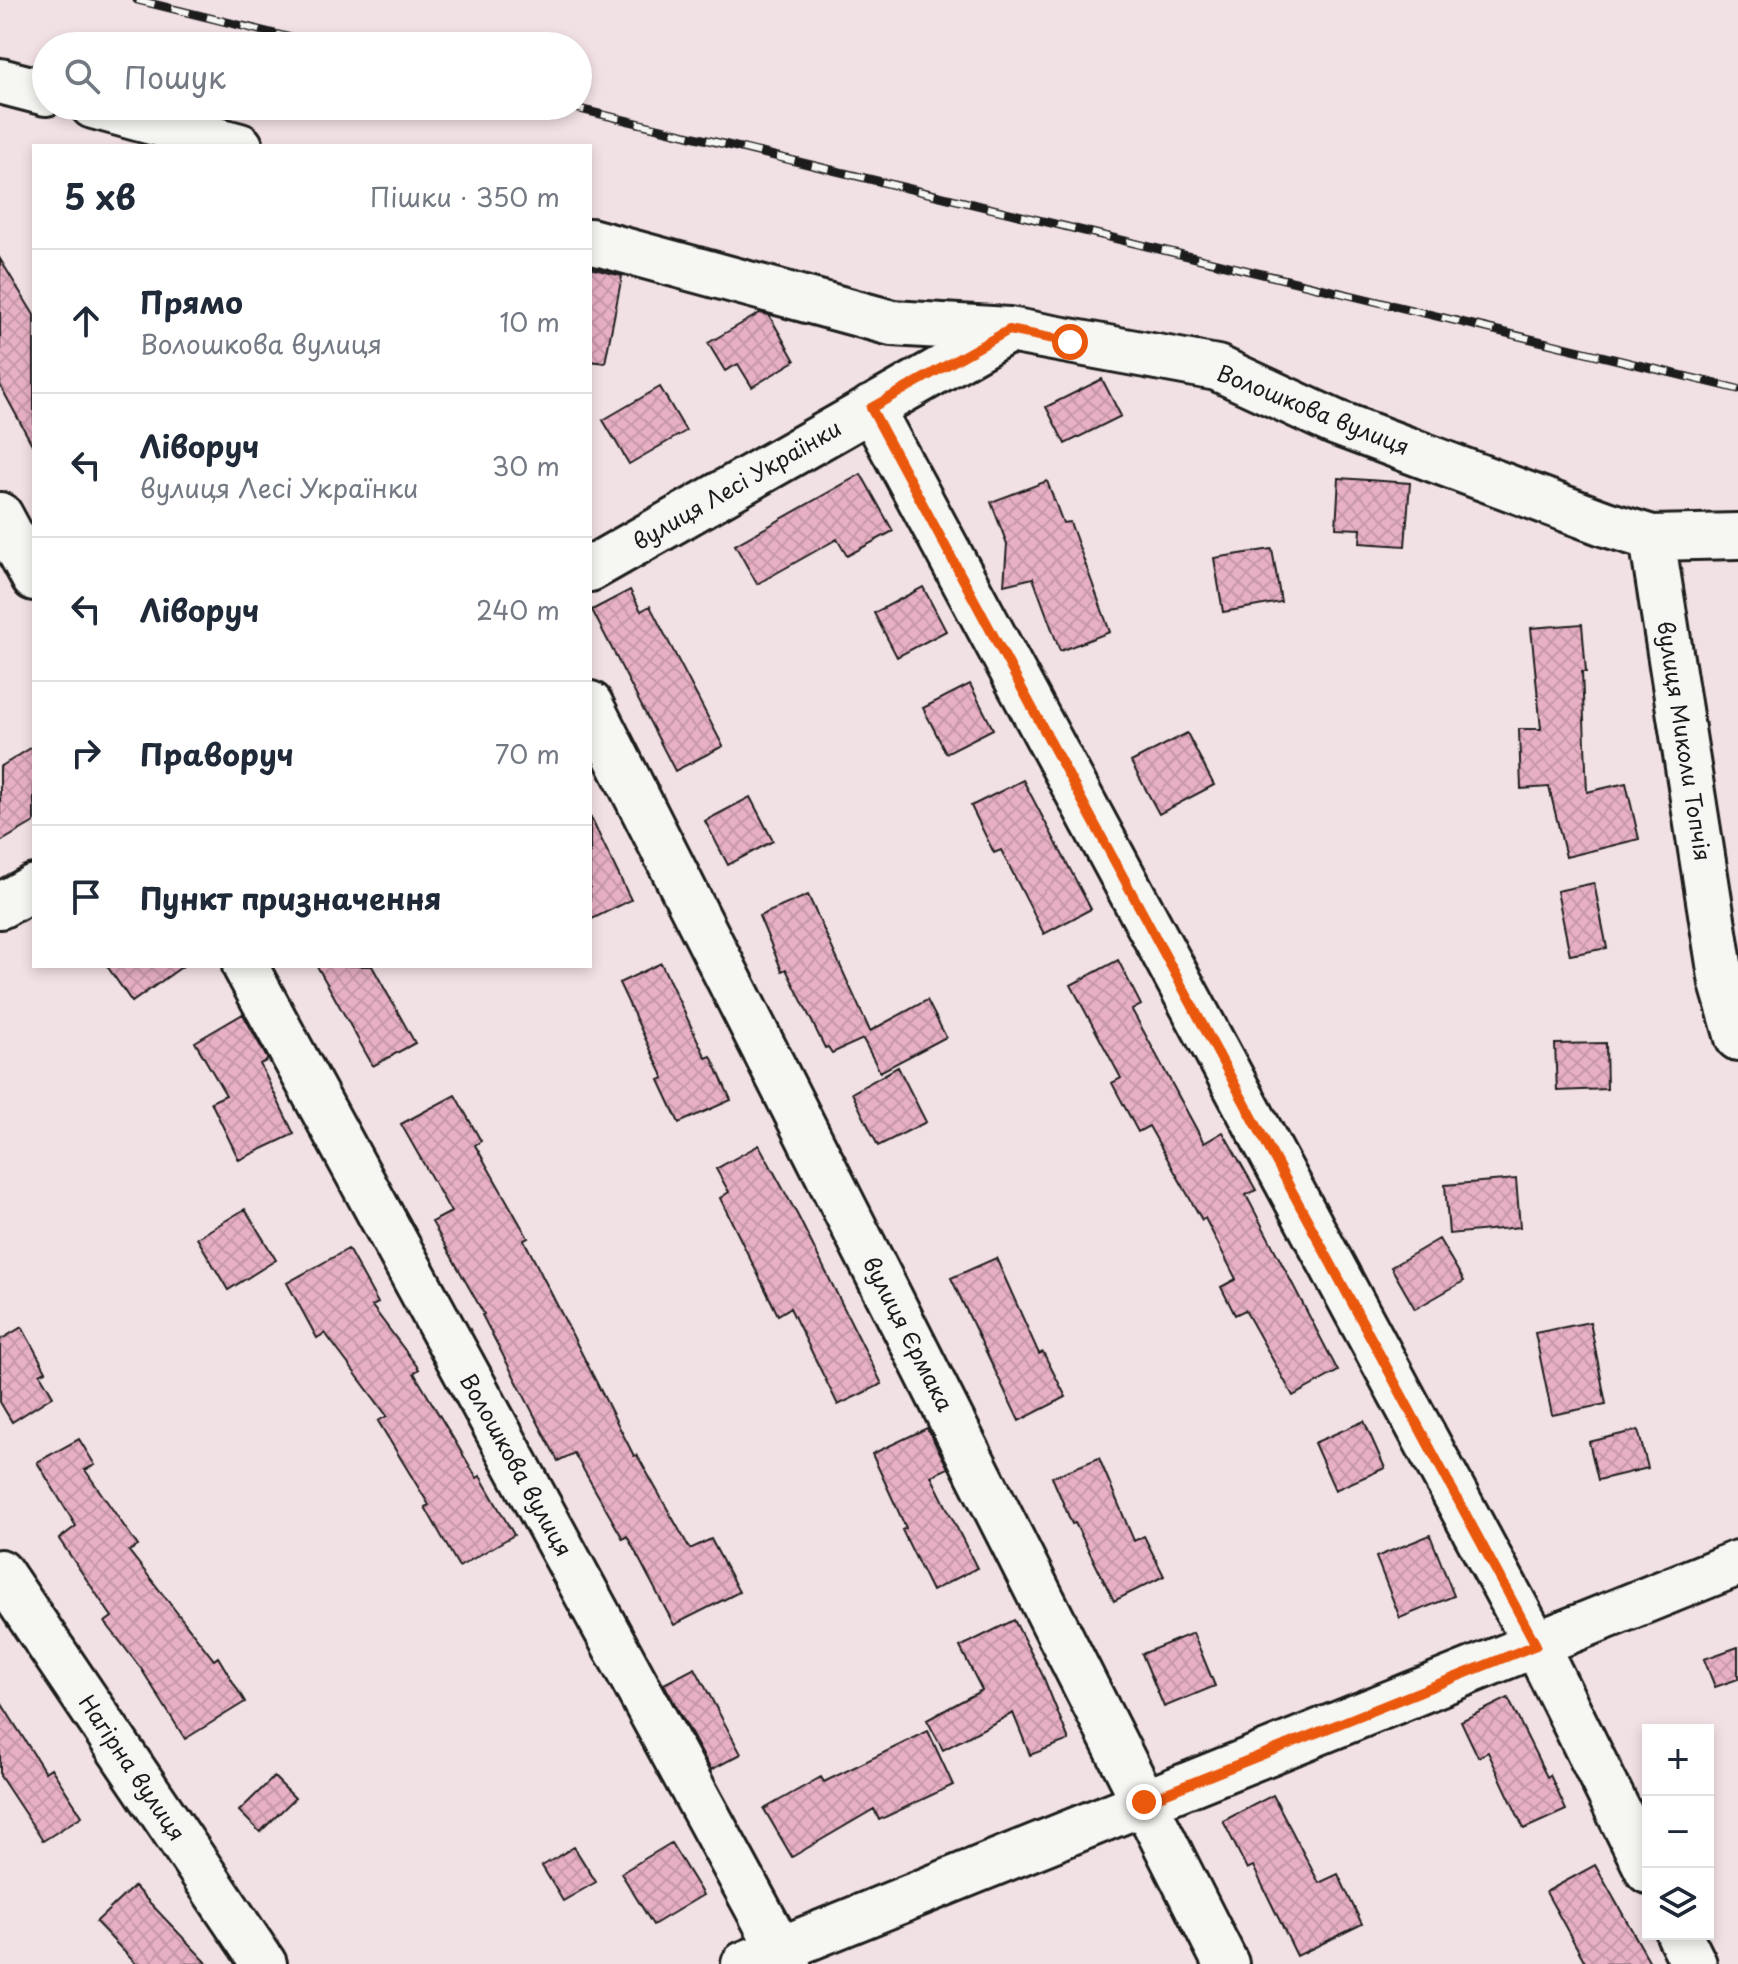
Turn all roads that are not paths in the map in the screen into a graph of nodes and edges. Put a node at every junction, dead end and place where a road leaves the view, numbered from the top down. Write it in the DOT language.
graph roads {
  1 [pos="0,81"];
  2 [pos="32,89"];
  3 [pos="144,120"];
  4 [pos="233,144"];
  5 [pos="592,242"];
  6 [pos="1009,330"];
  7 [pos="871,408"];
  8 [pos="0,515"];
  9 [pos="1738,536"];
  10 [pos="1652,538"];
  11 [pos="592,568"];
  12 [pos="32,574"];
  13 [pos="592,708"];
  14 [pos="32,888"];
  15 [pos="0,906"];
  16 [pos="246,968"];
  17 [pos="1738,1038"];
  18 [pos="1738,1563"];
  19 [pos="0,1572"];
  20 [pos="1536,1645"];
  21 [pos="1144,1802"];
  22 [pos="1647,1868"];
  23 [pos="1682,1940"];
  24 [pos="771,1959"];
  25 [pos="264,1964"];
  26 [pos="1226,1964"];
  27 [pos="1694,1964"];
  1 -- 2 [label="street"];
  3 -- 4 [label="street"];
  5 -- 6 [label="street, Волошкова вулиця"];
  6 -- 7 [label="street, вулиця Лесі Українки"];
  6 -- 10 [label="street, Волошкова вулиця"];
  7 -- 11 [label="street, вулиця Лесі Українки"];
  7 -- 20 [label="street"];
  8 -- 12 [label="street"];
  9 -- 10 [label="street"];
  10 -- 17 [label="street, вулиця Миколи Топчія"];
  13 -- 21 [label="street, вулиця Єрмака"];
  14 -- 15 [label="street"];
  16 -- 24 [label="street, Волошкова вулиця"];
  18 -- 20 [label="street"];
  19 -- 25 [label="street, Нагірна вулиця"];
  20 -- 21 [label="street"];
  20 -- 22 [label="street"];
  21 -- 24 [label="street"];
  21 -- 26 [label="street, вулиця Єрмака"];
  23 -- 27 [label="street"];
}
